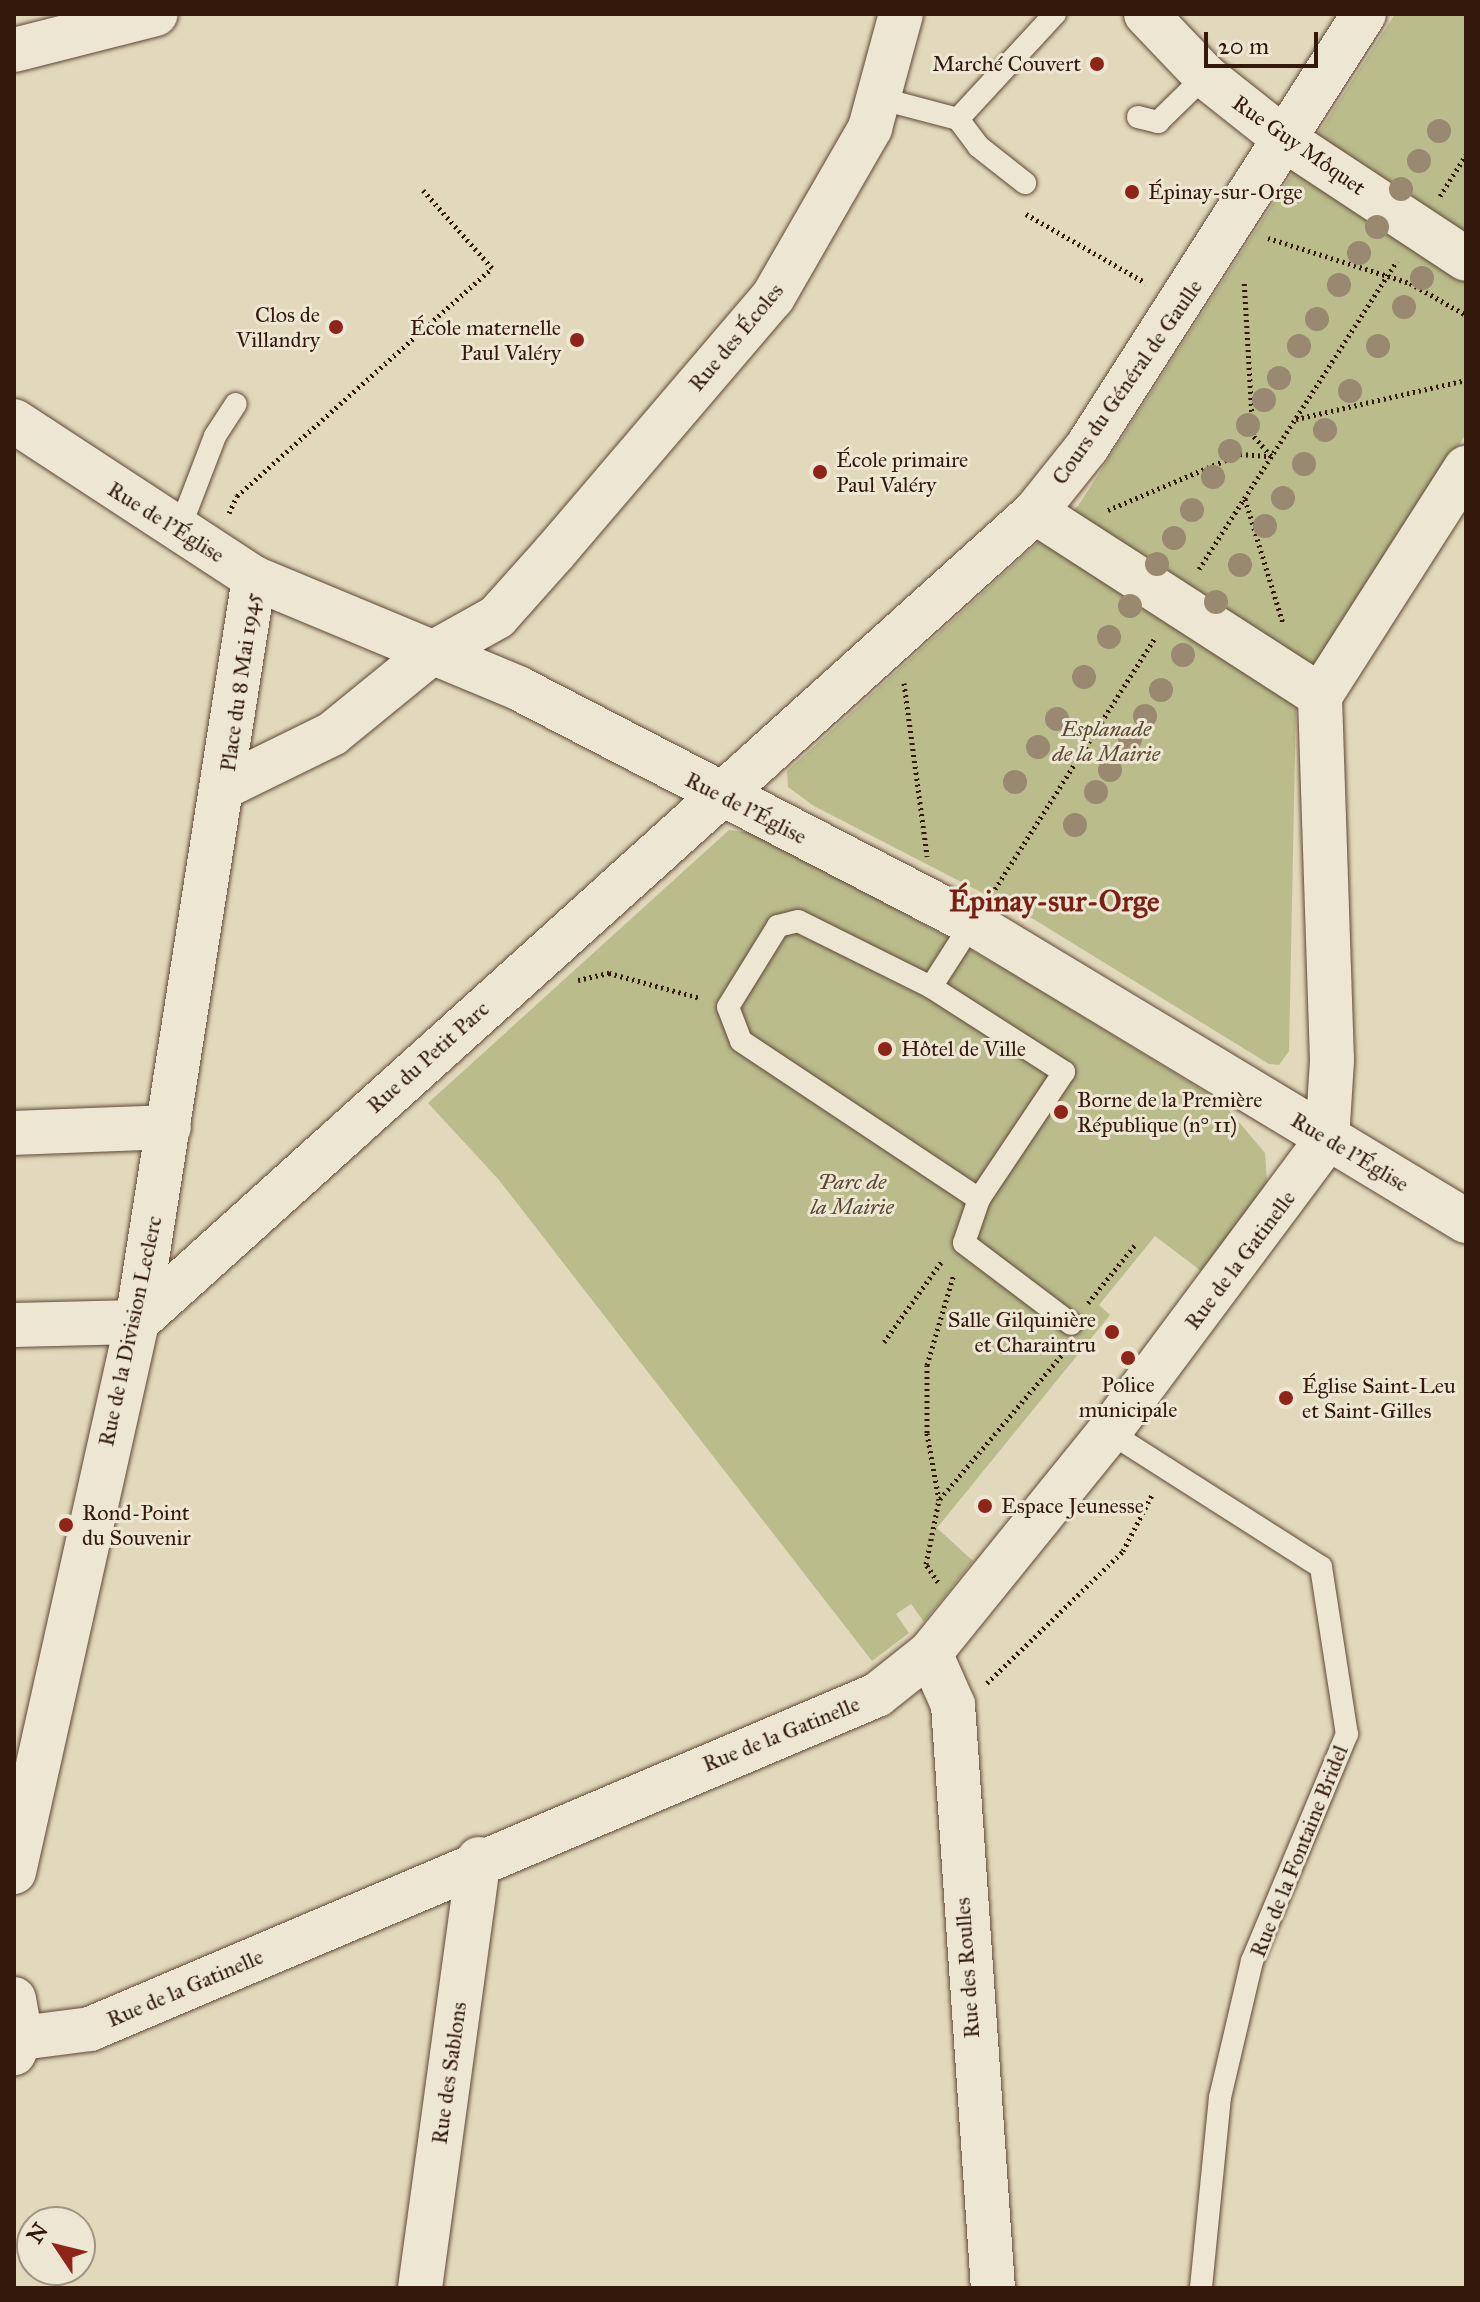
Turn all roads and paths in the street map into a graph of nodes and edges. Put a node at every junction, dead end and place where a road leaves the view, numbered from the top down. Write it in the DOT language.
graph roads {
  1 [pos="156,14"];
  2 [pos="901,14"];
  3 [pos="1055,14"];
  4 [pos="1146,14"];
  5 [pos="1364,14"];
  6 [pos="14,50"];
  7 [pos="1205,76"];
  8 [pos="882,99"];
  9 [pos="1138,117"];
  10 [pos="958,119"];
  11 [pos="1287,141"];
  12 [pos="1466,155"];
  13 [pos="1025,183"];
  14 [pos="423,190"];
  15 [pos="1420,227"];
  16 [pos="1227,235"];
  17 [pos="1466,259"];
  18 [pos="1134,275"];
  19 [pos="1387,275"];
  20 [pos="1466,315"];
  21 [pos="1466,380"];
  22 [pos="236,404"];
  23 [pos="1295,419"];
  24 [pos="14,421"];
  25 [pos="1271,456"];
  26 [pos="1466,468"];
  27 [pos="1245,498"];
  28 [pos="1050,522"];
  29 [pos="196,540"];
  30 [pos="254,578"];
  31 [pos="1177,604"];
  32 [pos="497,617"];
  33 [pos="897,636"];
  34 [pos="1288,640"];
  35 [pos="429,655"];
  36 [pos="518,688"];
  37 [pos="1320,696"];
  38 [pos="226,786"];
  39 [pos="718,792"];
  40 [pos="929,869"];
  41 [pos="972,923"];
  42 [pos="573,981"];
  43 [pos="931,987"];
  44 [pos="728,1007"];
  45 [pos="169,1127"];
  46 [pos="14,1133"];
  47 [pos="1327,1140"];
  48 [pos="979,1199"];
  49 [pos="1466,1221"];
  50 [pos="964,1243"];
  51 [pos="1135,1245"];
  52 [pos="137,1322"];
  53 [pos="1071,1324"];
  54 [pos="14,1325"];
  55 [pos="884,1342"];
  56 [pos="1109,1432"];
  57 [pos="1166,1468"];
  58 [pos="939,1500"];
  59 [pos="942,1636"];
  60 [pos="479,1859"];
  61 [pos="14,1872"];
  62 [pos="16,2030"];
  63 [pos="420,2288"];
  64 [pos="993,2288"];
  65 [pos="1201,2288"];
  1 -- 6 [label="street"];
  2 -- 8 [label="street, Rue des Écoles"];
  3 -- 10 [label="lane"];
  4 -- 7 [label="street, Rue Guy Môquet"];
  5 -- 11 [label="street, Cours du Général de Gaulle"];
  7 -- 9 [label="lane"];
  7 -- 11 [label="street, Rue Guy Môquet"];
  8 -- 10 [label="lane"];
  8 -- 32 [label="street, Rue des Écoles"];
  10 -- 13 [label="lane"];
  11 -- 15 [label="street, Rue Guy Môquet"];
  11 -- 16 [label="street, Cours du Général de Gaulle"];
  12 -- 15 [label="path"];
  13 -- 18 [label="path"];
  14 -- 29 [label="path"];
  15 -- 17 [label="street, Rue Guy Môquet"];
  15 -- 19 [label="path"];
  16 -- 19 [label="path"];
  16 -- 25 [label="path"];
  16 -- 28 [label="street, Cours du Général de Gaulle"];
  19 -- 20 [label="path"];
  19 -- 23 [label="path"];
  21 -- 23 [label="path"];
  22 -- 29 [label="lane"];
  23 -- 25 [label="path"];
  24 -- 29 [label="street, Rue de l'Église"];
  25 -- 27 [label="path"];
  25 -- 28 [label="path"];
  26 -- 37 [label="street"];
  27 -- 31 [label="path"];
  27 -- 34 [label="path"];
  28 -- 31 [label="street"];
  28 -- 33 [label="street, Cours du Général de Gaulle"];
  29 -- 30 [label="street, Rue de l'Église"];
  30 -- 35 [label="street, Rue de l'Église"];
  30 -- 38 [label="street, Place du 8 Mai 1945"];
  31 -- 37 [label="street"];
  31 -- 41 [label="path"];
  32 -- 35 [label="street, Rue des Écoles"];
  32 -- 36 [label="street"];
  33 -- 39 [label="street, Cours du Général de Gaulle"];
  33 -- 40 [label="path"];
  35 -- 36 [label="street, Rue de l'Église"];
  35 -- 38 [label="street, Rue des Écoles"];
  36 -- 39 [label="street, Rue de l'Église"];
  37 -- 47 [label="street"];
  38 -- 45 [label="street, Rue de la Division Leclerc"];
  39 -- 41 [label="street, Rue de l'Église"];
  39 -- 52 [label="street, Rue du Petit Parc"];
  41 -- 43 [label="lane"];
  41 -- 47 [label="street, Rue de l'Église"];
  42 -- 44 [label="path"];
  43 -- 44 [label="lane"];
  43 -- 48 [label="lane"];
  44 -- 48 [label="lane"];
  45 -- 46 [label="street"];
  45 -- 52 [label="street, Rue de la Division Leclerc"];
  47 -- 49 [label="street, Rue de l'Église"];
  47 -- 56 [label="street, Rue de la Gatinelle"];
  48 -- 50 [label="lane"];
  50 -- 53 [label="lane"];
  50 -- 55 [label="path"];
  50 -- 58 [label="path"];
  51 -- 53 [label="path"];
  52 -- 54 [label="street"];
  52 -- 61 [label="street, Rue de la Division Leclerc"];
  53 -- 58 [label="path"];
  56 -- 57 [label="lane, Rue de la Fontaine Bridel"];
  56 -- 59 [label="street, Rue de la Gatinelle"];
  57 -- 59 [label="path"];
  57 -- 65 [label="lane, Rue de la Fontaine Bridel"];
  58 -- 59 [label="path"];
  59 -- 60 [label="street, Rue de la Gatinelle"];
  59 -- 64 [label="street, Rue des Roulles"];
  60 -- 62 [label="street, Rue de la Gatinelle"];
  60 -- 63 [label="street, Rue des Sablons"];
}
